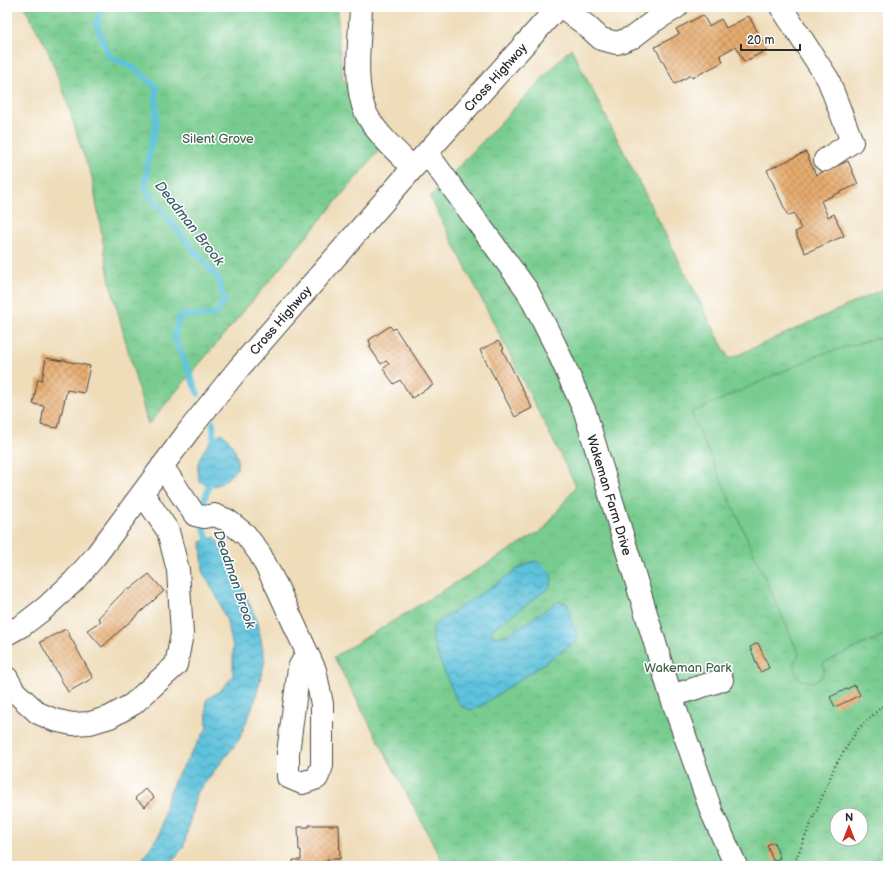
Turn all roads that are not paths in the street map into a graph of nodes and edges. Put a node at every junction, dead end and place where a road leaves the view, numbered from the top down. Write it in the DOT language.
graph roads {
  1 [pos="360,7"];
  2 [pos="558,7"];
  3 [pos="562,7"];
  4 [pos="677,7"];
  5 [pos="781,7"];
  6 [pos="420,160"];
  7 [pos="825,160"];
  8 [pos="162,466"];
  9 [pos="143,494"];
  10 [pos="7,634"];
  11 [pos="307,653"];
  12 [pos="7,678"];
  13 [pos="722,680"];
  14 [pos="671,696"];
  15 [pos="736,866"];
  1 -- 6 [label="street, Wakeman Farm Drive"];
  2 -- 6 [label="street, Cross Highway"];
  3 -- 4 [label="street"];
  5 -- 7 [label="street"];
  6 -- 8 [label="street, Cross Highway"];
  6 -- 14 [label="street, Wakeman Farm Drive"];
  8 -- 9 [label="street, Cross Highway"];
  8 -- 11 [label="street"];
  9 -- 10 [label="street, Cross Highway"];
  9 -- 12 [label="street"];
  11 -- 11 [label="street"];
  13 -- 14 [label="street"];
  14 -- 15 [label="street, Wakeman Farm Drive"];
}
